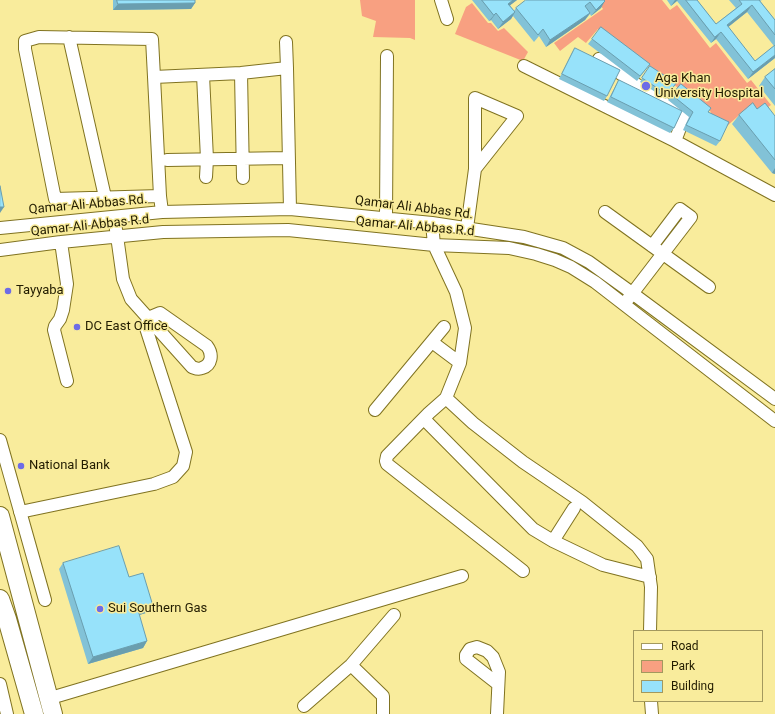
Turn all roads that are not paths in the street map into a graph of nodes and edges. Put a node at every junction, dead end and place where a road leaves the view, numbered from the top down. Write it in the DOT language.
graph roads {
  1 [pos="442,0"];
  2 [pos="447,19"];
  3 [pos="69,37"];
  4 [pos="286,42"];
  5 [pos="387,56"];
  6 [pos="599,59"];
  7 [pos="524,66"];
  8 [pos="287,68"];
  9 [pos="241,73"];
  10 [pos="203,75"];
  11 [pos="154,77"];
  12 [pos="675,141"];
  13 [pos="288,158"];
  14 [pos="207,159"];
  15 [pos="242,159"];
  16 [pos="167,160"];
  17 [pos="475,169"];
  18 [pos="206,177"];
  19 [pos="243,178"];
  20 [pos="775,195"];
  21 [pos="160,196"];
  22 [pos="105,197"];
  23 [pos="290,209"];
  24 [pos="162,212"];
  25 [pos="605,212"];
  26 [pos="114,217"];
  27 [pos="386,218"];
  28 [pos="432,223"];
  29 [pos="0,228"];
  30 [pos="467,228"];
  31 [pos="118,236"];
  32 [pos="61,242"];
  33 [pos="434,244"];
  34 [pos="652,246"];
  35 [pos="0,250"];
  36 [pos="663,254"];
  37 [pos="709,287"];
  38 [pos="632,293"];
  39 [pos="624,304"];
  40 [pos="148,318"];
  41 [pos="444,327"];
  42 [pos="432,342"];
  43 [pos="460,364"];
  44 [pos="67,381"];
  45 [pos="446,398"];
  46 [pos="775,399"];
  47 [pos="375,410"];
  48 [pos="424,419"];
  49 [pos="775,421"];
  50 [pos="0,440"];
  51 [pos="574,508"];
  52 [pos="20,512"];
  53 [pos="0,516"];
  54 [pos="553,541"];
  55 [pos="523,571"];
  56 [pos="462,576"];
  57 [pos="650,577"];
  58 [pos="0,599"];
  59 [pos="45,600"];
  60 [pos="394,615"];
  61 [pos="7,619"];
  62 [pos="650,630"];
  63 [pos="351,665"];
  64 [pos="0,684"];
  65 [pos="498,684"];
  66 [pos="651,702"];
  67 [pos="53,705"];
  68 [pos="304,706"];
  69 [pos="7,714"];
  70 [pos="23,714"];
  71 [pos="34,714"];
  72 [pos="60,714"];
  73 [pos="383,714"];
  74 [pos="497,714"];
  75 [pos="652,714"];
  1 -- 2 [label="street"];
  3 -- 11 [label="street"];
  3 -- 22 [label="street"];
  3 -- 22 [label="street"];
  4 -- 8 [label="street"];
  5 -- 27 [label="street"];
  6 -- 12 [label="street"];
  7 -- 12 [label="street"];
  8 -- 9 [label="street"];
  8 -- 13 [label="street"];
  9 -- 10 [label="street"];
  9 -- 15 [label="street"];
  10 -- 11 [label="street"];
  10 -- 14 [label="street"];
  11 -- 21 [label="street"];
  12 -- 20 [label="street"];
  13 -- 15 [label="street"];
  13 -- 23 [label="street"];
  14 -- 15 [label="street"];
  14 -- 16 [label="street"];
  14 -- 18 [label="street"];
  15 -- 19 [label="street"];
  17 -- 17 [label="street"];
  17 -- 30 [label="street"];
  21 -- 22 [label="street"];
  21 -- 24 [label="street"];
  23 -- 24 [label="street, Qamar Ali Abbas Rd."];
  23 -- 27 [label="street, Qamar Ali Abbas Rd."];
  24 -- 26 [label="street, Qamar Ali Abbas Rd."];
  25 -- 34 [label="street"];
  26 -- 29 [label="street, Qamar Ali Abbas Rd."];
  26 -- 31 [label="street"];
  27 -- 28 [label="street, Qamar Ali Abbas Rd."];
  28 -- 30 [label="street, Qamar Ali Abbas Rd."];
  28 -- 33 [label="street"];
  30 -- 38 [label="street, Qamar Ali Abbas Rd."];
  31 -- 32 [label="street, Qamar Ali Abbas R.d"];
  31 -- 33 [label="street, Qamar Ali Abbas R.d"];
  31 -- 40 [label="street"];
  32 -- 35 [label="street, Qamar Ali Abbas R.d"];
  32 -- 44 [label="street"];
  33 -- 39 [label="street, Qamar Ali Abbas R.d"];
  33 -- 43 [label="street"];
  34 -- 36 [label="street"];
  34 -- 36 [label="street"];
  36 -- 37 [label="street"];
  36 -- 38 [label="street"];
  38 -- 39 [label="street"];
  38 -- 46 [label="street, Qamar Ali Abbas Rd."];
  39 -- 49 [label="street, Qamar Ali Abbas R.d"];
  40 -- 40 [label="street"];
  40 -- 52 [label="street"];
  41 -- 42 [label="street"];
  42 -- 43 [label="street"];
  42 -- 47 [label="street"];
  43 -- 45 [label="street"];
  45 -- 48 [label="street"];
  45 -- 57 [label="street"];
  48 -- 54 [label="street"];
  48 -- 55 [label="street"];
  50 -- 52 [label="street"];
  51 -- 54 [label="street"];
  52 -- 59 [label="street"];
  53 -- 67 [label="highway"];
  54 -- 57 [label="street"];
  56 -- 67 [label="street"];
  57 -- 62 [label="street"];
  58 -- 61 [label="highway"];
  60 -- 63 [label="street"];
  61 -- 70 [label="highway"];
  61 -- 71 [label="highway"];
  63 -- 68 [label="street"];
  63 -- 73 [label="street"];
  64 -- 69 [label="street"];
  65 -- 74 [label="street"];
  66 -- 75 [label="street"];
  67 -- 72 [label="highway"];
}
